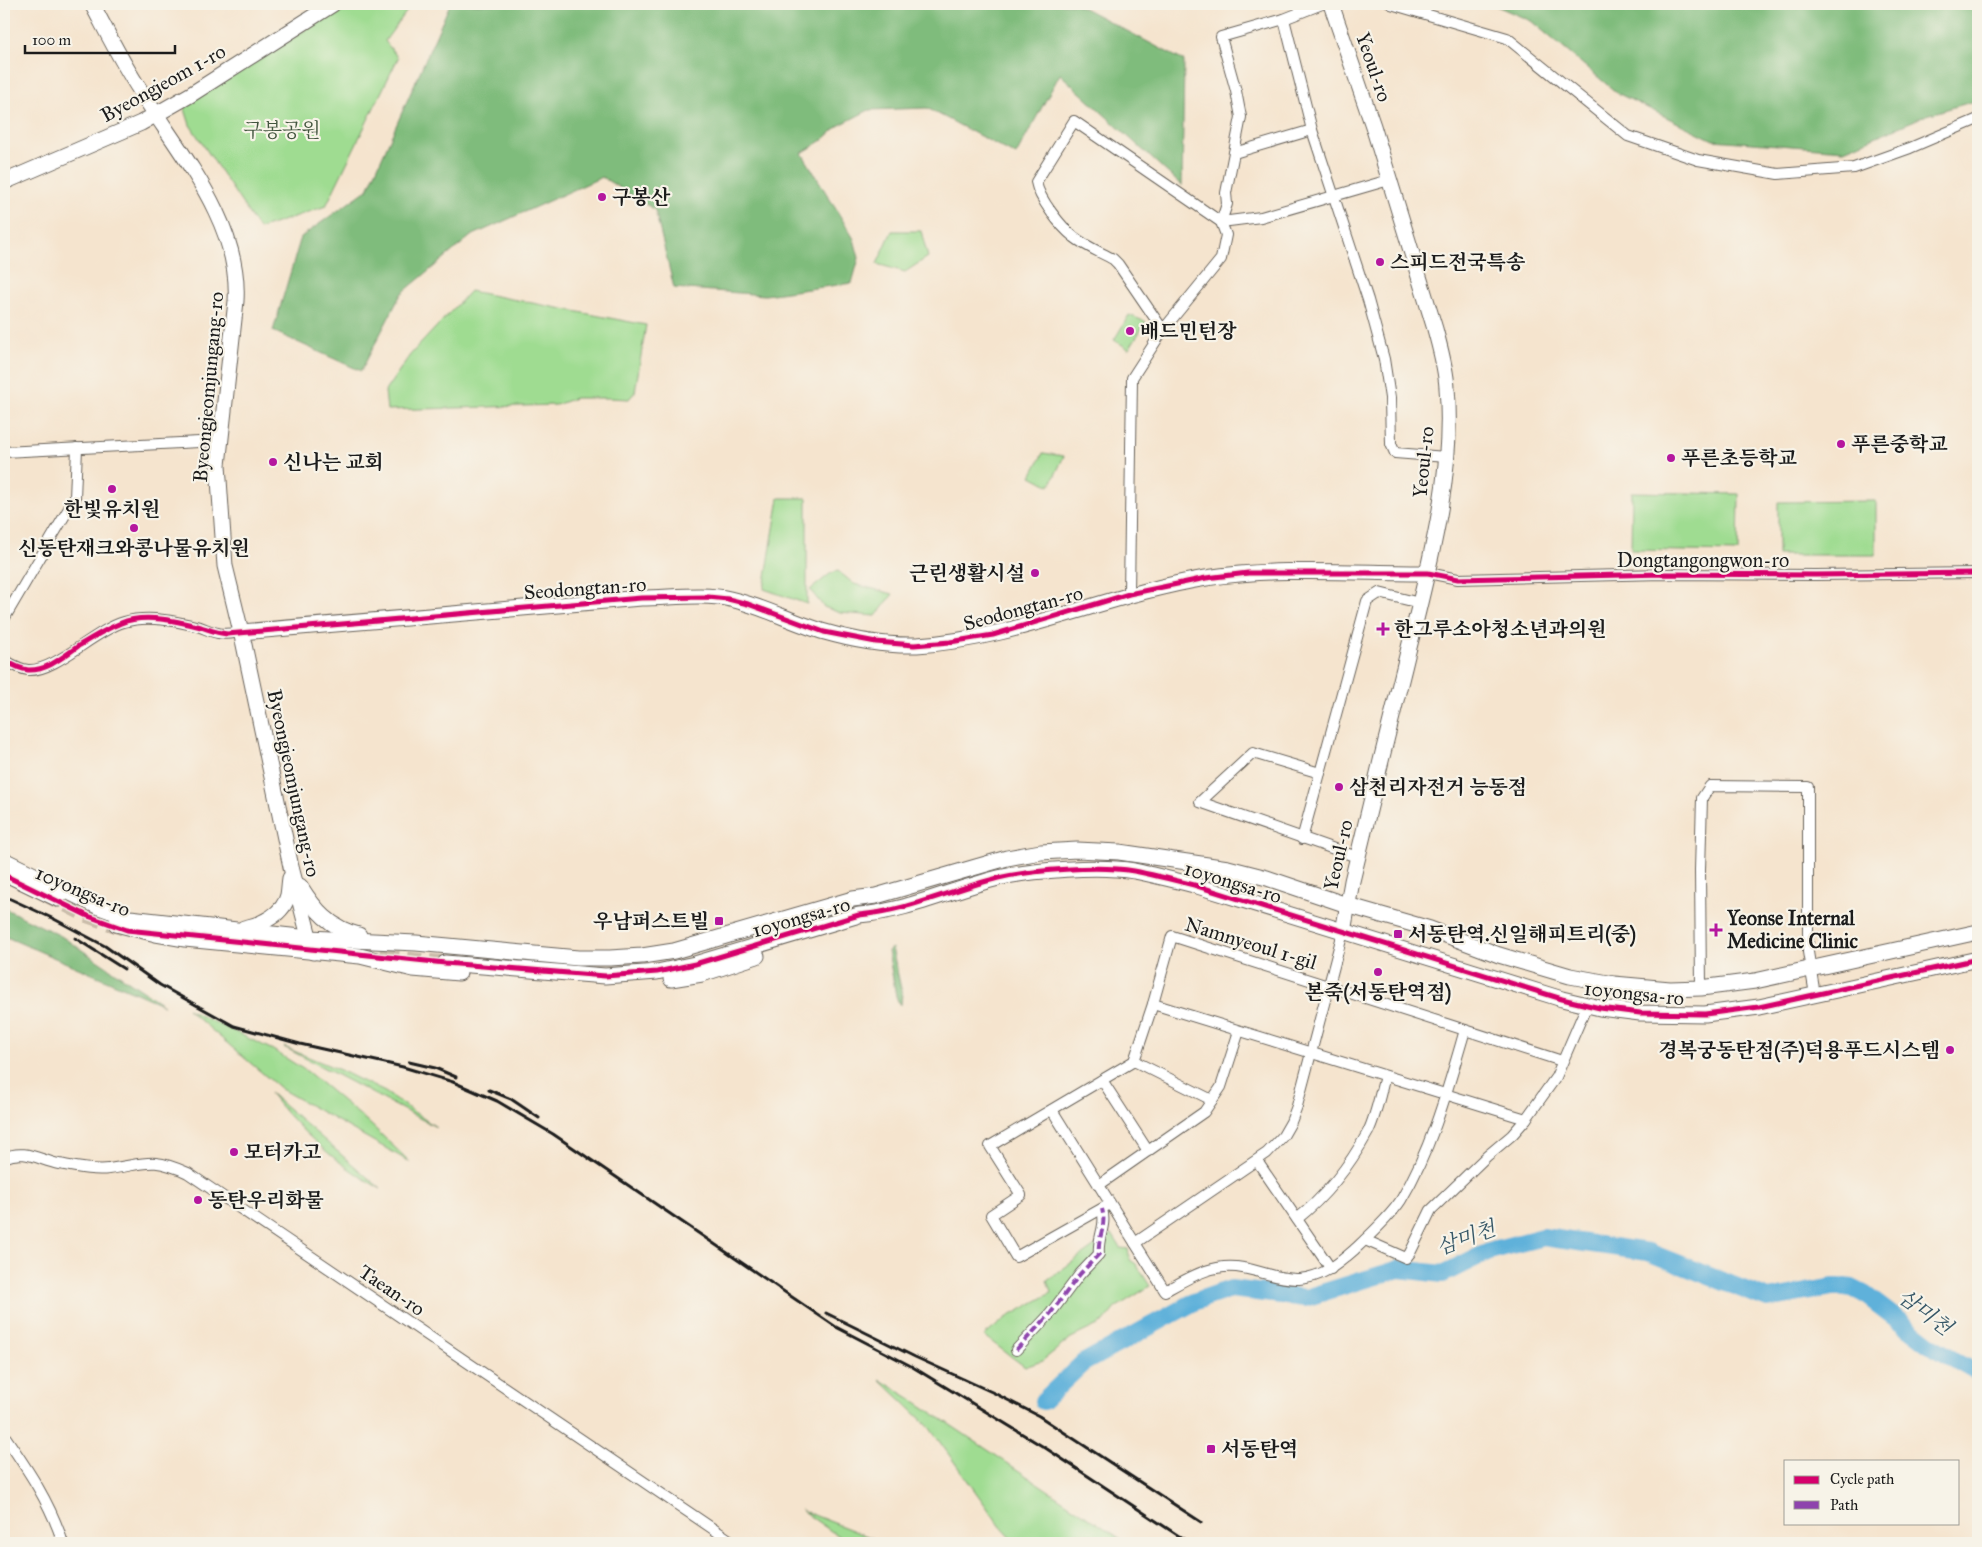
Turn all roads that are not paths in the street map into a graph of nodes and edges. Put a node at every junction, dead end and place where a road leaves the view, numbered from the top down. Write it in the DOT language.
graph roads {
  1 [pos="92,4"];
  2 [pos="333,4"];
  3 [pos="1322,4"];
  4 [pos="1331,4"];
  5 [pos="1391,4"];
  6 [pos="1284,19"];
  7 [pos="156,114"];
  8 [pos="1978,119"];
  9 [pos="1312,130"];
  10 [pos="1234,152"];
  11 [pos="1389,180"];
  12 [pos="4,182"];
  13 [pos="1335,195"];
  14 [pos="1221,222"];
  15 [pos="1163,330"];
  16 [pos="219,441"];
  17 [pos="76,448"];
  18 [pos="4,452"];
  19 [pos="1446,457"];
  20 [pos="1428,572"];
  21 [pos="1978,572"];
  22 [pos="1129,594"];
  23 [pos="1420,602"];
  24 [pos="4,619"];
  25 [pos="241,632"];
  26 [pos="4,660"];
  27 [pos="1320,773"];
  28 [pos="1302,838"];
  29 [pos="1357,857"];
  30 [pos="4,860"];
  31 [pos="290,867"];
  32 [pos="4,873"];
  33 [pos="876,896"];
  34 [pos="1347,905"];
  35 [pos="881,913"];
  36 [pos="216,928"];
  37 [pos="1342,932"];
  38 [pos="1978,932"];
  39 [pos="382,941"];
  40 [pos="416,943"];
  41 [pos="311,945"];
  42 [pos="1978,959"];
  43 [pos="413,969"];
  44 [pos="1811,969"];
  45 [pos="1329,986"];
  46 [pos="1701,988"];
  47 [pos="1815,995"];
  48 [pos="1153,1004"];
  49 [pos="1587,1005"];
  50 [pos="1465,1030"];
  51 [pos="1239,1031"];
  52 [pos="1311,1053"];
  53 [pos="1134,1061"];
  54 [pos="1562,1061"];
  55 [pos="1385,1076"];
  56 [pos="1102,1080"];
  57 [pos="1446,1095"];
  58 [pos="1212,1100"];
  59 [pos="1052,1110"];
  60 [pos="1526,1119"];
  61 [pos="1148,1151"];
  62 [pos="4,1158"];
  63 [pos="1257,1161"];
  64 [pos="1099,1185"];
  65 [pos="1106,1206"];
  66 [pos="1297,1219"];
  67 [pos="1365,1240"];
  68 [pos="1135,1243"];
  69 [pos="1331,1269"];
  70 [pos="1016,1350"];
  71 [pos="4,1435"];
  72 [pos="63,1543"];
  73 [pos="734,1543"];
  1 -- 7 [label="street, Byeongjeomjungang-ro"];
  2 -- 7 [label="street, Byeongjeom 1-ro"];
  3 -- 6 [label="street"];
  4 -- 11 [label="street, Yeoul-ro"];
  5 -- 8 [label="street"];
  6 -- 9 [label="street"];
  6 -- 10 [label="street"];
  7 -- 12 [label="street, Byeongjeom 1-ro"];
  7 -- 16 [label="street, Byeongjeomjungang-ro"];
  9 -- 10 [label="street"];
  9 -- 13 [label="street"];
  10 -- 14 [label="street"];
  11 -- 13 [label="street"];
  11 -- 19 [label="street, Yeoul-ro"];
  13 -- 14 [label="street"];
  13 -- 19 [label="street"];
  14 -- 15 [label="street"];
  14 -- 15 [label="street"];
  15 -- 22 [label="street"];
  16 -- 17 [label="street"];
  16 -- 25 [label="street, Byeongjeomjungang-ro"];
  17 -- 18 [label="street"];
  17 -- 24 [label="street"];
  19 -- 20 [label="street, Yeoul-ro"];
  20 -- 21 [label="street, Dongtangongwon-ro"];
  20 -- 22 [label="street, Seodongtan-ro"];
  20 -- 23 [label="street, Yeoul-ro"];
  22 -- 25 [label="street, Seodongtan-ro"];
  23 -- 27 [label="street"];
  23 -- 29 [label="street, Yeoul-ro"];
  25 -- 26 [label="street"];
  25 -- 31 [label="street, Byeongjeomjungang-ro"];
  27 -- 28 [label="street"];
  27 -- 28 [label="street"];
  28 -- 29 [label="street"];
  29 -- 34 [label="street, Yeoul-ro"];
  30 -- 36 [label="street, 10yongsa-ro"];
  31 -- 36 [label="street"];
  31 -- 39 [label="street"];
  31 -- 41 [label="street, Byeongjeomjungang-ro"];
  32 -- 41 [label="street, 10yongsa-ro"];
  33 -- 34 [label="street, 10yongsa-ro"];
  33 -- 35 [label="street, 10yongsa-ro"];
  33 -- 40 [label="street, 10yongsa-ro"];
  34 -- 37 [label="street, Yeoul-ro"];
  34 -- 46 [label="street, 10yongsa-ro"];
  35 -- 37 [label="street, 10yongsa-ro"];
  35 -- 43 [label="street, 10yongsa-ro"];
  36 -- 41 [label="street, 10yongsa-ro"];
  37 -- 45 [label="street"];
  37 -- 49 [label="street, 10yongsa-ro"];
  38 -- 44 [label="street, 10yongsa-ro"];
  39 -- 40 [label="street, 10yongsa-ro"];
  39 -- 41 [label="street, 10yongsa-ro"];
  40 -- 43 [label="street"];
  41 -- 43 [label="street, 10yongsa-ro"];
  42 -- 47 [label="street, 10yongsa-ro"];
  44 -- 46 [label="street, 10yongsa-ro"];
  44 -- 46 [label="street"];
  44 -- 47 [label="street"];
  45 -- 48 [label="street, Namnyeoul 1-gil"];
  45 -- 50 [label="street"];
  45 -- 52 [label="street"];
  47 -- 49 [label="street, 10yongsa-ro"];
  48 -- 51 [label="street"];
  48 -- 53 [label="street, Namnyeoul 1-gil"];
  49 -- 54 [label="street, 10yongsa-ro"];
  50 -- 54 [label="street"];
  50 -- 57 [label="street"];
  51 -- 52 [label="street"];
  51 -- 58 [label="street"];
  52 -- 55 [label="street"];
  52 -- 63 [label="street"];
  53 -- 56 [label="street"];
  53 -- 58 [label="street"];
  54 -- 60 [label="street, 10yongsa-ro"];
  55 -- 57 [label="street"];
  55 -- 66 [label="street"];
  56 -- 59 [label="street"];
  56 -- 61 [label="street"];
  57 -- 60 [label="street"];
  57 -- 67 [label="street"];
  58 -- 61 [label="street"];
  59 -- 64 [label="street"];
  59 -- 65 [label="street"];
  60 -- 67 [label="street, 10yongsa-ro"];
  61 -- 64 [label="street"];
  62 -- 73 [label="street, Taean-ro"];
  63 -- 66 [label="street"];
  63 -- 68 [label="street"];
  64 -- 65 [label="street"];
  65 -- 68 [label="street"];
  65 -- 70 [label="street"];
  66 -- 69 [label="street"];
  67 -- 69 [label="street"];
  68 -- 69 [label="street"];
  71 -- 72 [label="street"];
}
